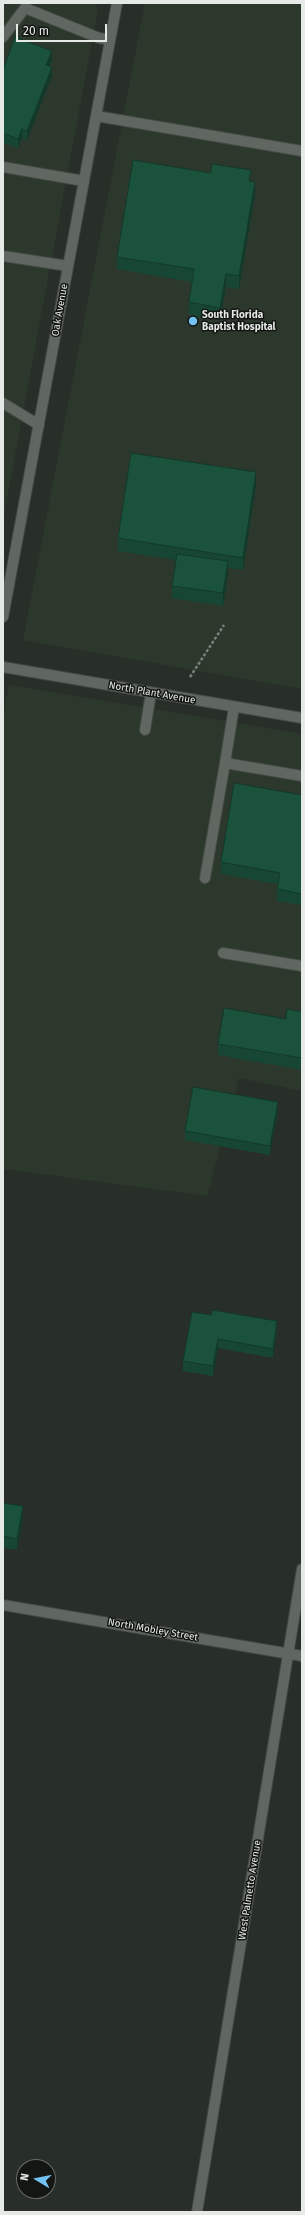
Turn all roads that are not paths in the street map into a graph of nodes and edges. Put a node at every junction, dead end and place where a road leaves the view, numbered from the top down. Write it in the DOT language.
graph roads {
  1 [pos="115,4"];
  2 [pos="5,31"];
  3 [pos="110,40"];
  4 [pos="96,116"];
  5 [pos="302,151"];
  6 [pos="3,166"];
  7 [pos="84,180"];
  8 [pos="3,256"];
  9 [pos="68,266"];
  10 [pos="3,403"];
  11 [pos="39,425"];
  12 [pos="3,617"];
  13 [pos="3,668"];
  14 [pos="151,693"];
  15 [pos="234,707"];
  16 [pos="302,718"];
  17 [pos="145,730"];
  18 [pos="225,763"];
  19 [pos="302,776"];
  20 [pos="205,878"];
  21 [pos="223,953"];
  22 [pos="302,966"];
  23 [pos="302,1569"];
  24 [pos="3,1605"];
  25 [pos="288,1653"];
  26 [pos="302,1656"];
  27 [pos="197,2212"];
  1 -- 3 [label="street, Oak Avenue"];
  2 -- 3 [label="street"];
  3 -- 4 [label="street, Oak Avenue"];
  4 -- 5 [label="street"];
  4 -- 7 [label="street, Oak Avenue"];
  6 -- 7 [label="street"];
  7 -- 9 [label="street, Oak Avenue"];
  8 -- 9 [label="street"];
  9 -- 11 [label="street, Oak Avenue"];
  10 -- 11 [label="street"];
  11 -- 12 [label="street, Oak Avenue"];
  13 -- 14 [label="street, North Plant Avenue"];
  14 -- 15 [label="street, North Plant Avenue"];
  14 -- 17 [label="street"];
  15 -- 16 [label="street, North Plant Avenue"];
  15 -- 18 [label="street"];
  18 -- 19 [label="street"];
  18 -- 20 [label="street"];
  21 -- 22 [label="street"];
  23 -- 25 [label="street, West Palmetto Avenue"];
  24 -- 25 [label="street, North Mobley Street"];
  25 -- 26 [label="street, North Mobley Street"];
  25 -- 27 [label="street, West Palmetto Avenue"];
}
